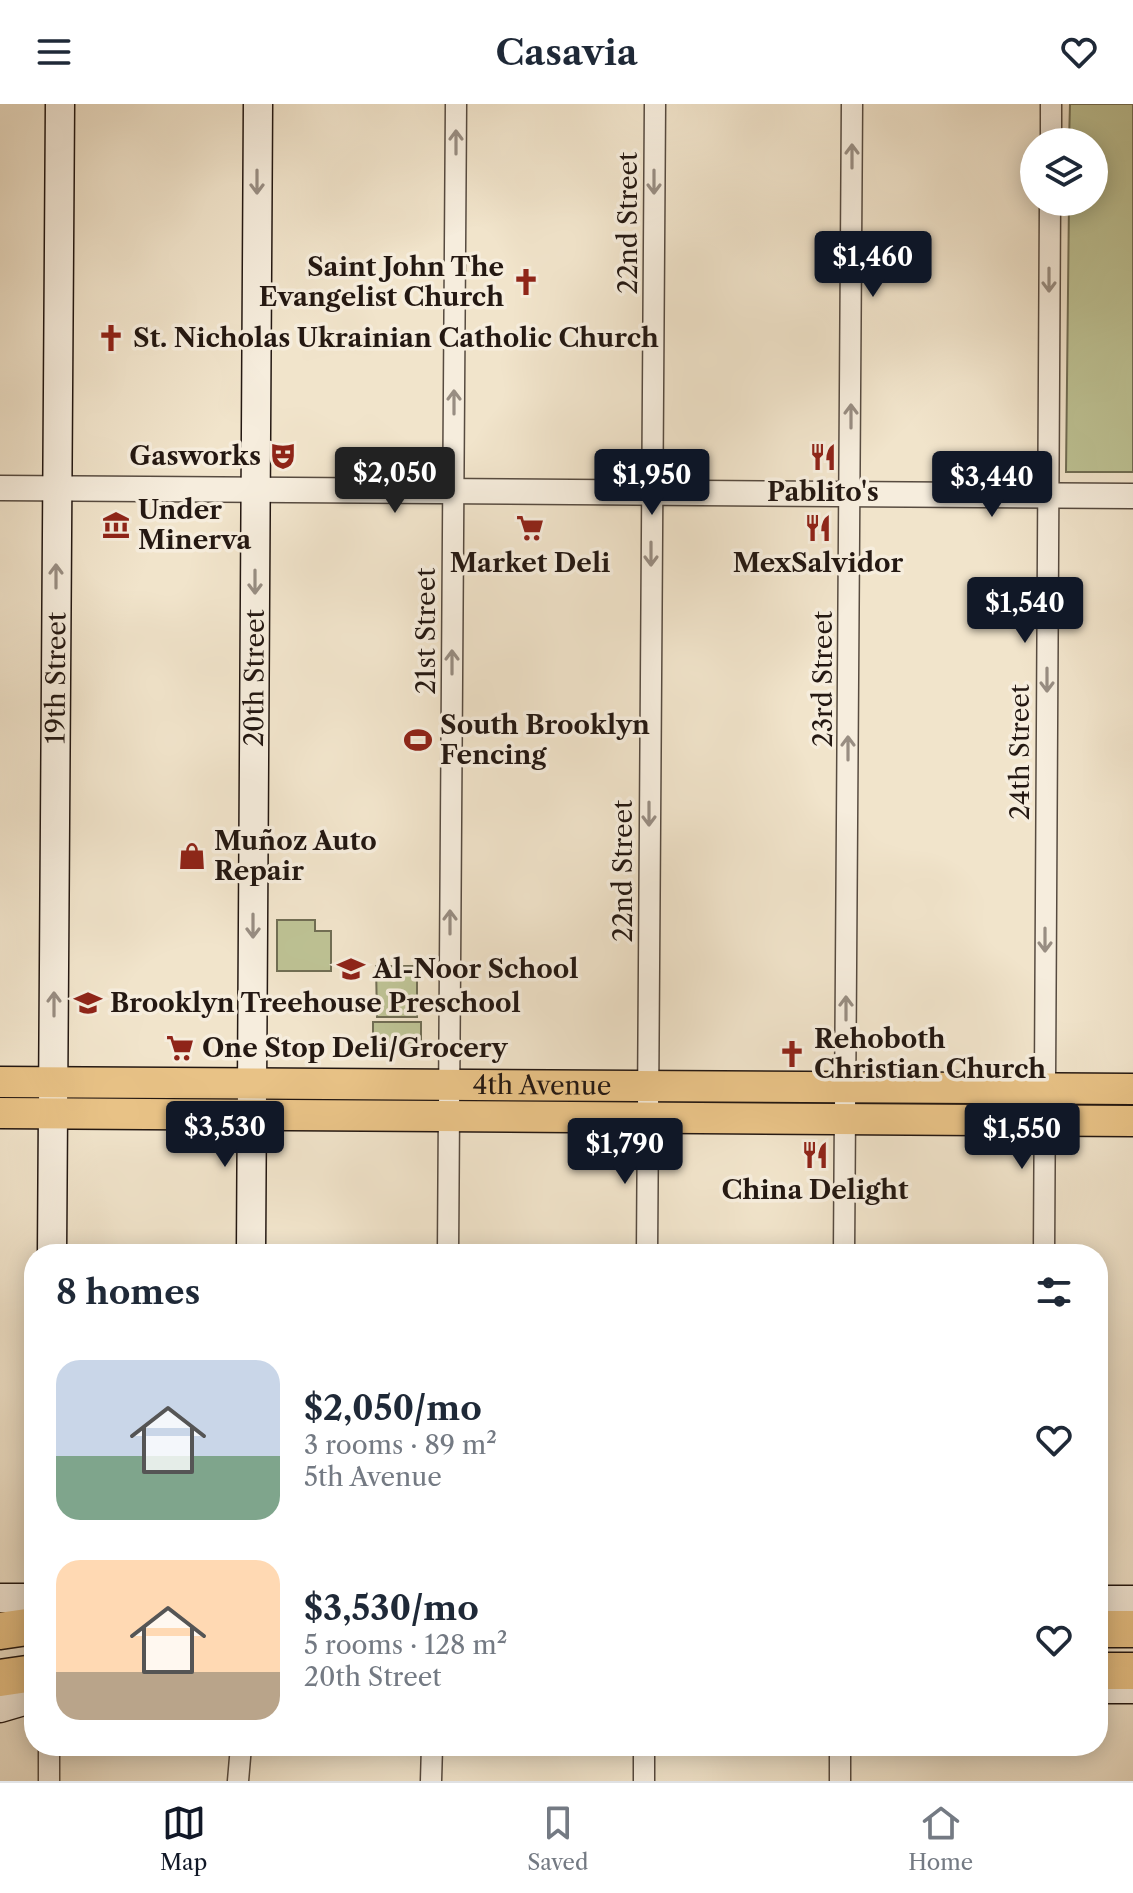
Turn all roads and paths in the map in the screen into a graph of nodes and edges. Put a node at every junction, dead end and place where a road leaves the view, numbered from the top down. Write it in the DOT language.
graph roads {
  1 [pos="60,104"];
  2 [pos="258,104"];
  3 [pos="456,104"];
  4 [pos="655,104"];
  5 [pos="852,104"];
  6 [pos="1051,104"];
  7 [pos="1051,128"];
  8 [pos="1050,216"];
  9 [pos="0,488"];
  10 [pos="57,489"];
  11 [pos="255,490"];
  12 [pos="453,491"];
  13 [pos="652,493"];
  14 [pos="850,494"];
  15 [pos="1048,495"];
  16 [pos="1133,496"];
  17 [pos="0,1082"];
  18 [pos="53,1082"];
  19 [pos="252,1083"];
  20 [pos="449,1084"];
  21 [pos="648,1086"];
  22 [pos="845,1087"];
  23 [pos="1045,1089"];
  24 [pos="1133,1089"];
  25 [pos="0,1113"];
  26 [pos="53,1113"];
  27 [pos="252,1115"];
  28 [pos="448,1116"];
  29 [pos="647,1118"];
  30 [pos="845,1119"];
  31 [pos="1045,1120"];
  32 [pos="1133,1121"];
  33 [pos="52,1244"];
  34 [pos="251,1244"];
  35 [pos="448,1244"];
  36 [pos="647,1244"];
  37 [pos="844,1244"];
  38 [pos="1044,1244"];
  39 [pos="0,1598"];
  40 [pos="24,1598"];
  41 [pos="1108,1600"];
  42 [pos="1133,1600"];
  43 [pos="24,1627"];
  44 [pos="1108,1629"];
  45 [pos="1133,1629"];
  46 [pos="0,1631"];
  47 [pos="1133,1648"];
  48 [pos="1108,1649"];
  49 [pos="24,1650"];
  50 [pos="0,1653"];
  51 [pos="1108,1671"];
  52 [pos="1133,1671"];
  53 [pos="24,1674"];
  54 [pos="0,1678"];
  55 [pos="1108,1689"];
  56 [pos="1133,1689"];
  57 [pos="24,1701"];
  58 [pos="0,1708"];
  59 [pos="49,1756"];
  60 [pos="240,1756"];
  61 [pos="432,1756"];
  62 [pos="644,1756"];
  63 [pos="840,1756"];
  64 [pos="49,1781"];
  65 [pos="238,1781"];
  66 [pos="431,1781"];
  67 [pos="644,1781"];
  68 [pos="840,1781"];
  1 -- 10 [label="main road, 19th Street"];
  2 -- 11 [label="main road, 20th Street, one-way"];
  12 -- 3 [label="street, 21st Street, one-way"];
  4 -- 13 [label="street, 22nd Street, one-way"];
  14 -- 5 [label="street, 23rd Street, one-way"];
  6 -- 7 [label="street"];
  8 -- 15 [label="street, 24th Street, one-way"];
  9 -- 10 [label="street"];
  10 -- 11 [label="street"];
  18 -- 10 [label="main road, 19th Street, one-way"];
  11 -- 12 [label="street"];
  11 -- 19 [label="main road, 20th Street, one-way"];
  12 -- 13 [label="street"];
  20 -- 12 [label="street, 21st Street, one-way"];
  13 -- 14 [label="street"];
  13 -- 21 [label="street, 22nd Street, one-way"];
  14 -- 15 [label="street"];
  22 -- 14 [label="street, 23rd Street, one-way"];
  15 -- 16 [label="street"];
  15 -- 23 [label="street, 24th Street, one-way"];
  17 -- 18 [label="main road, 4th Avenue"];
  18 -- 19 [label="main road, 4th Avenue"];
  18 -- 26 [label="main road, 19th Street"];
  19 -- 20 [label="main road, 4th Avenue"];
  19 -- 27 [label="main road, 20th Street"];
  20 -- 21 [label="main road, 4th Avenue"];
  20 -- 28 [label="street, 21st Street"];
  21 -- 22 [label="main road, 4th Avenue"];
  21 -- 29 [label="street, 22nd Street"];
  22 -- 23 [label="main road, 4th Avenue"];
  22 -- 30 [label="street, 23rd Street"];
  23 -- 24 [label="main road, 4th Avenue"];
  23 -- 31 [label="street, 24th Street"];
  25 -- 26 [label="main road, 4th Avenue"];
  26 -- 27 [label="main road, 4th Avenue"];
  26 -- 33 [label="main road, 19th Street"];
  27 -- 28 [label="main road, 4th Avenue"];
  27 -- 34 [label="main road, 20th Street"];
  28 -- 29 [label="main road, 4th Avenue"];
  28 -- 35 [label="street, 21st Street"];
  29 -- 30 [label="main road, 4th Avenue"];
  29 -- 36 [label="street, 22nd Street"];
  30 -- 31 [label="main road, 4th Avenue"];
  30 -- 37 [label="street, 23rd Street"];
  31 -- 32 [label="main road, 4th Avenue"];
  31 -- 38 [label="street, 24th Street"];
  39 -- 40 [label="main road"];
  41 -- 42 [label="main road"];
  43 -- 46 [label="highway"];
  44 -- 45 [label="highway"];
  47 -- 48 [label="highway"];
  49 -- 50 [label="highway"];
  51 -- 52 [label="highway"];
  53 -- 54 [label="highway"];
  55 -- 56 [label="main road"];
  57 -- 58 [label="main road"];
  59 -- 64 [label="street"];
  60 -- 65 [label="street"];
  61 -- 66 [label="street"];
  62 -- 67 [label="street"];
  63 -- 68 [label="street"];
}
